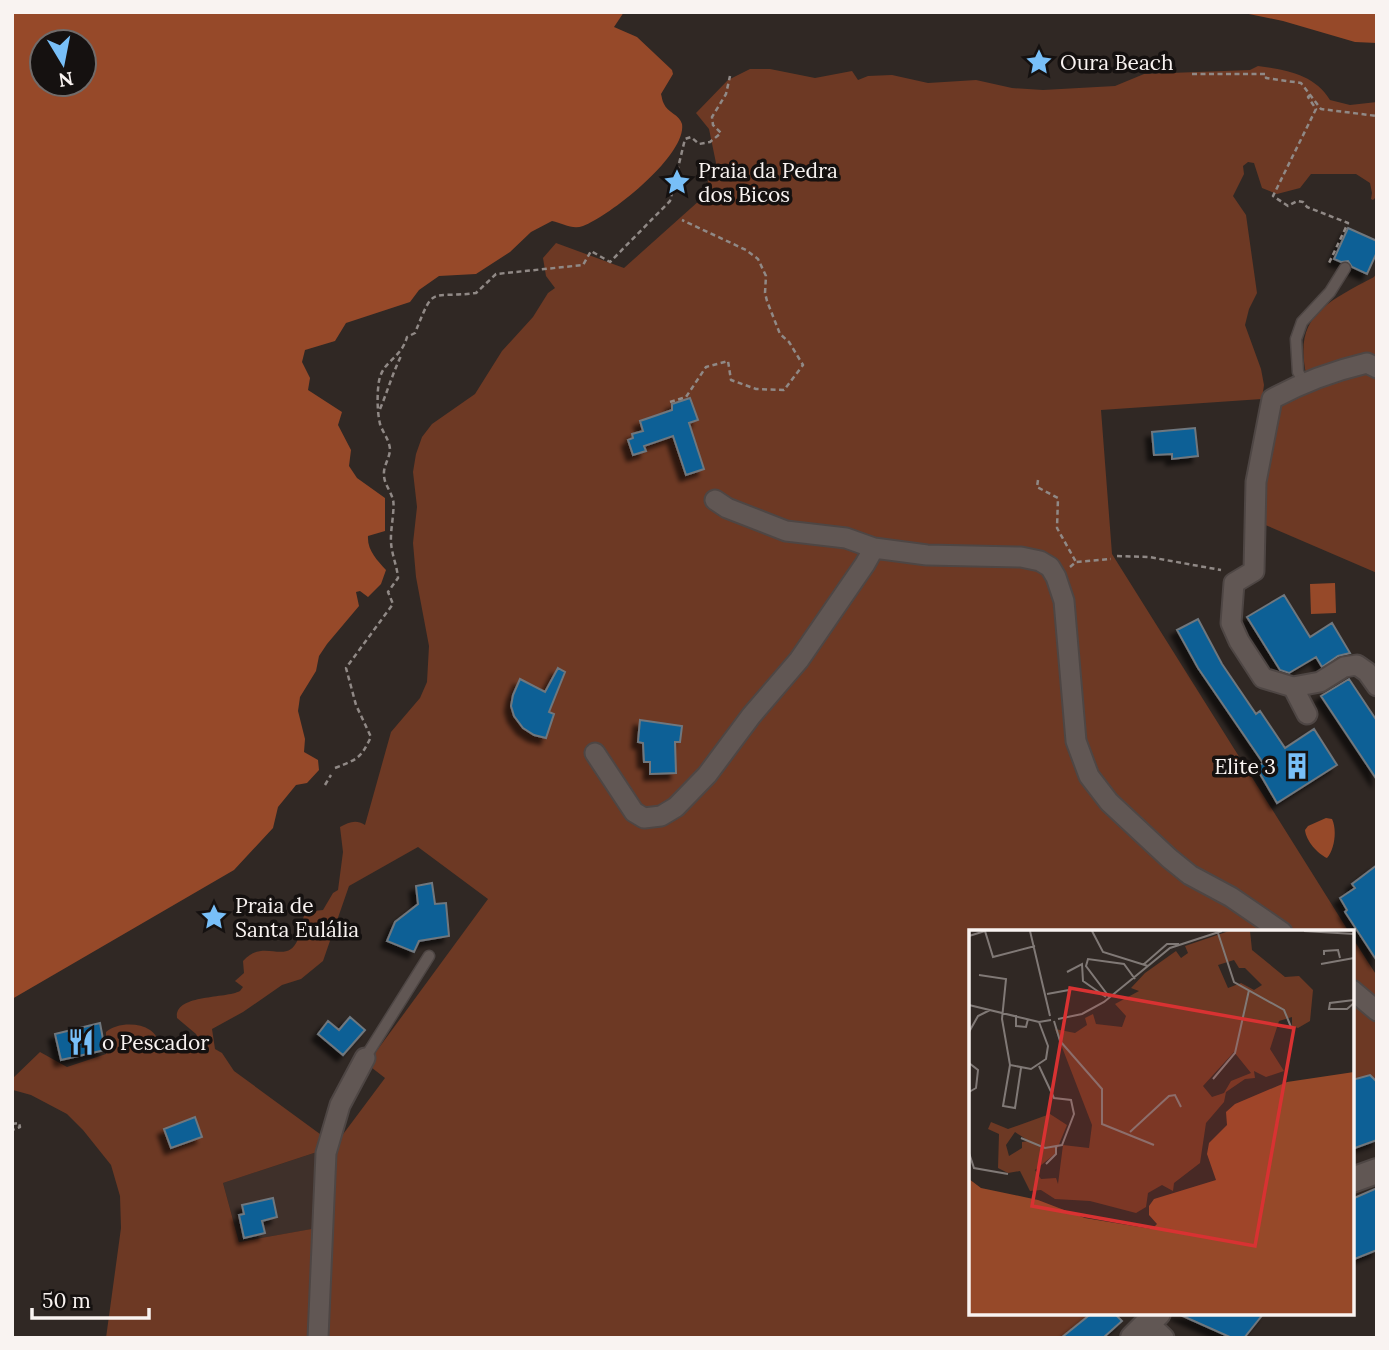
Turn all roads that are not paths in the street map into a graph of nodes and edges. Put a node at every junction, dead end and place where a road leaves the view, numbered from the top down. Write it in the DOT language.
graph roads {
  1 [pos="1345,268"];
  2 [pos="1377,368"];
  3 [pos="1304,382"];
  4 [pos="715,500"];
  5 [pos="874,548"];
  6 [pos="1377,686"];
  7 [pos="1293,687"];
  8 [pos="1307,714"];
  9 [pos="595,753"];
  10 [pos="1279,930"];
  11 [pos="429,956"];
  12 [pos="1354,992"];
  13 [pos="1377,1011"];
  14 [pos="365,1058"];
  15 [pos="318,1338"];
  1 -- 3 [label="lane"];
  2 -- 3 [label="street"];
  3 -- 7 [label="street"];
  4 -- 5 [label="street"];
  5 -- 9 [label="street"];
  5 -- 10 [label="street"];
  6 -- 7 [label="street"];
  7 -- 8 [label="street"];
  11 -- 14 [label="lane"];
  12 -- 13 [label="street"];
  14 -- 15 [label="street"];
}
